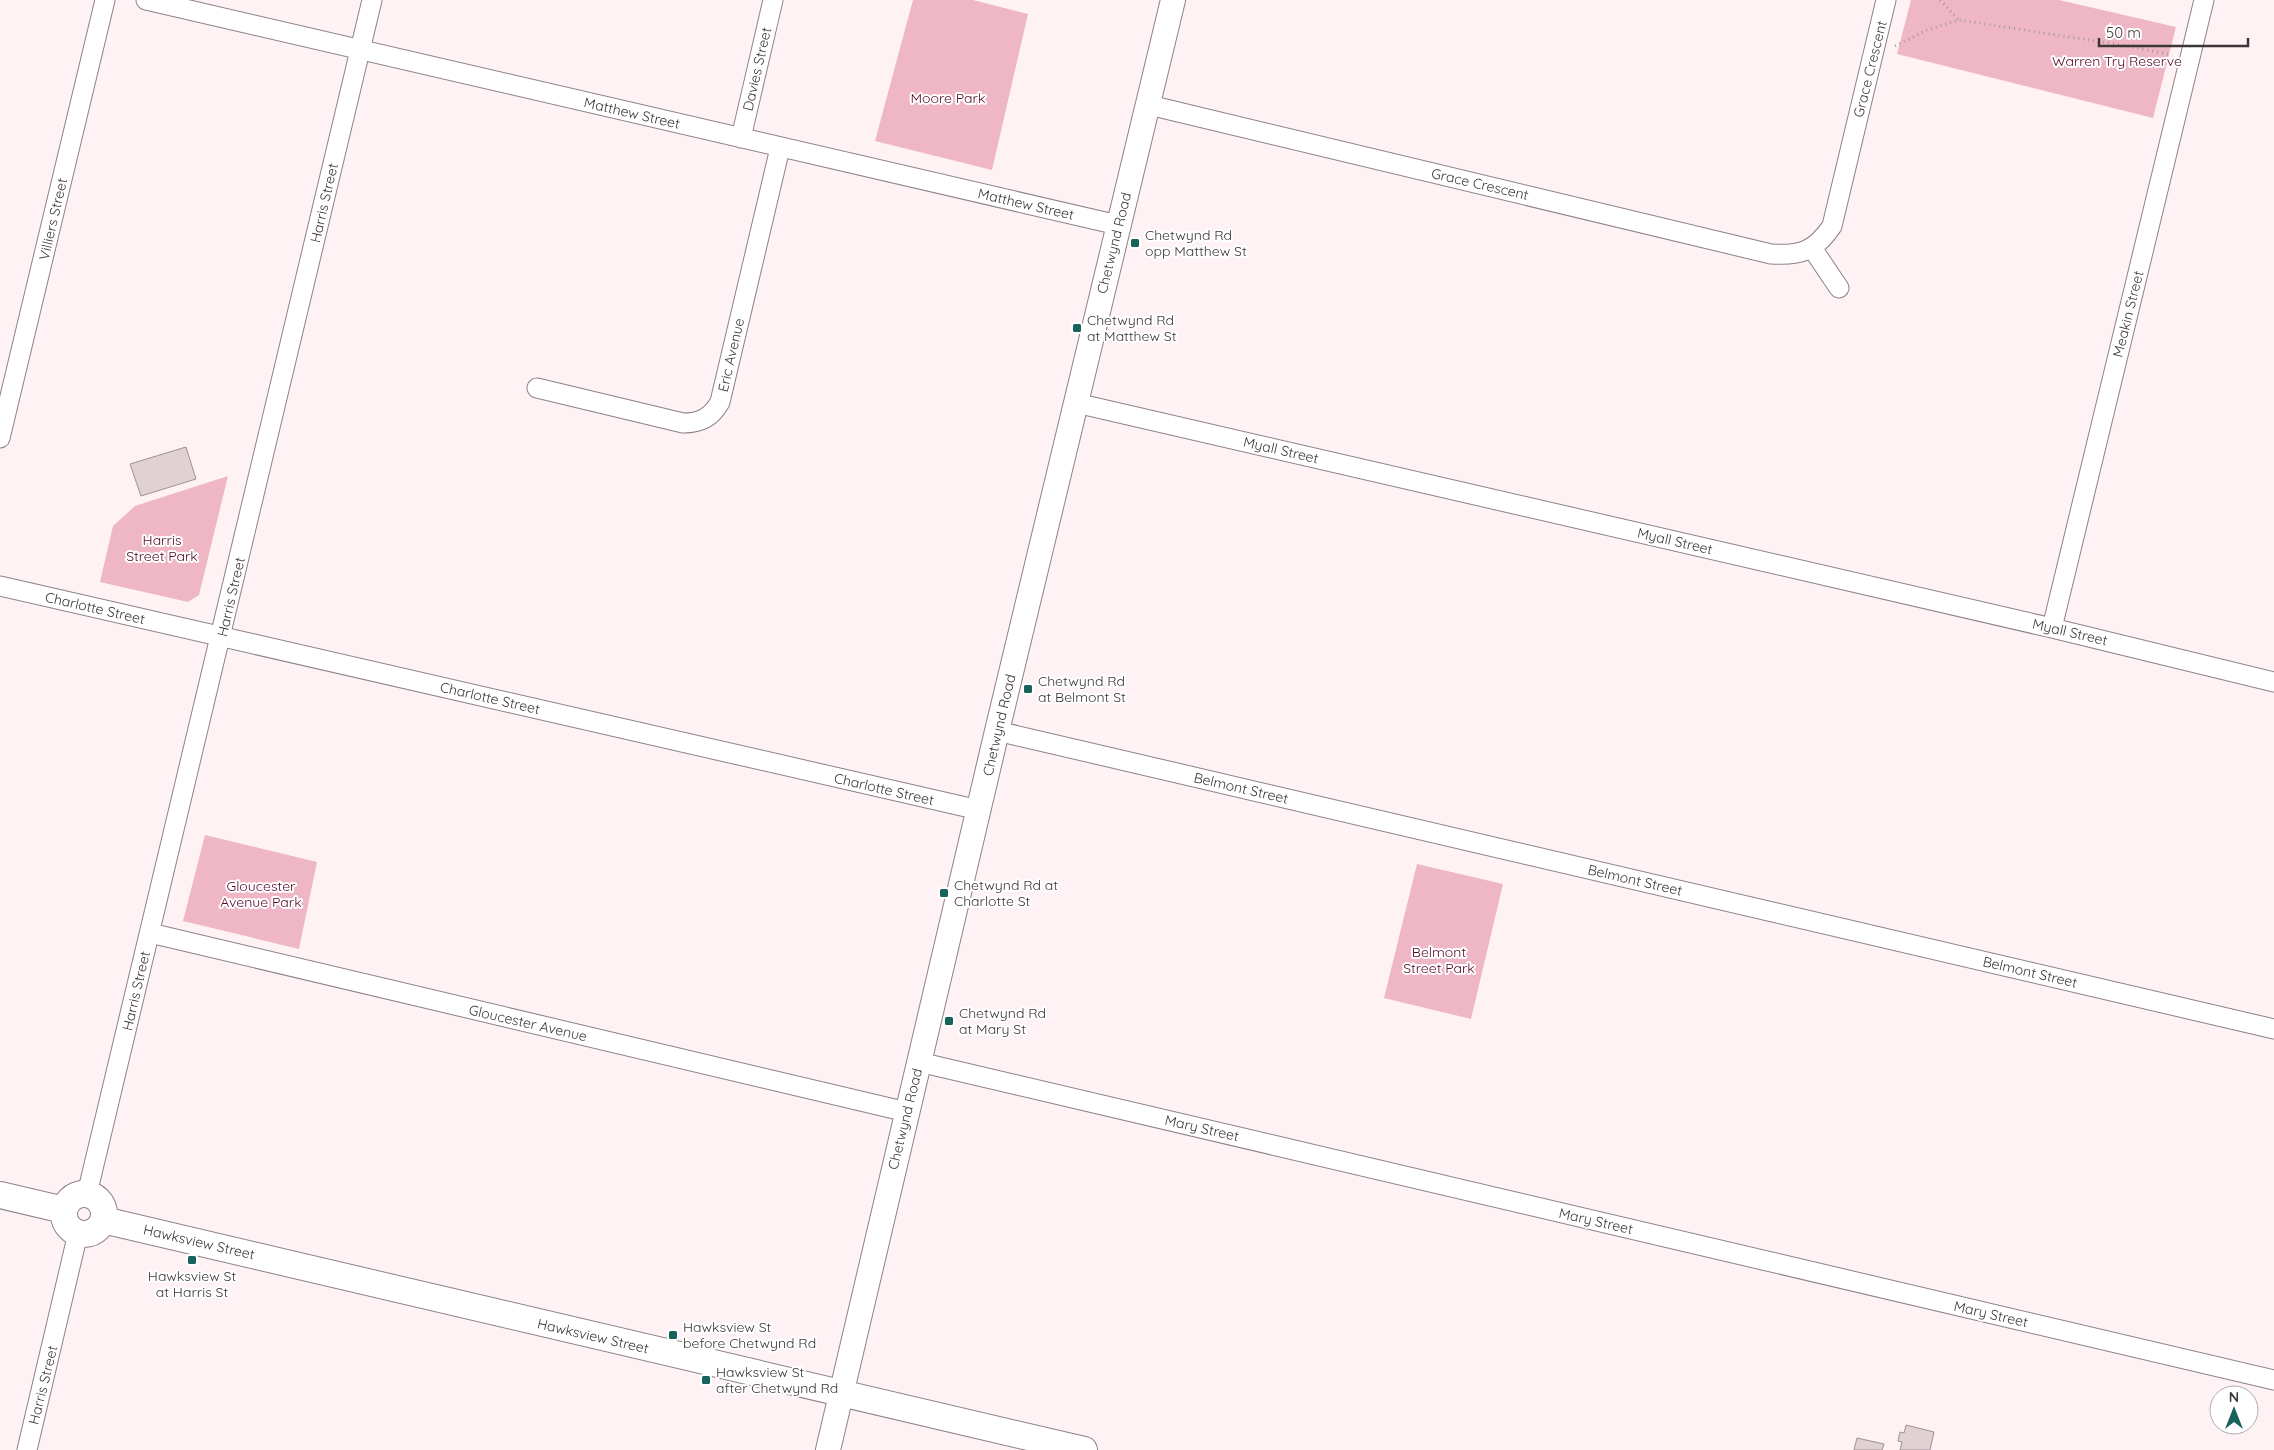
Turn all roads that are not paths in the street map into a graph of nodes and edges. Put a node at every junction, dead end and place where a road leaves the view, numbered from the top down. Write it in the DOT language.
graph roads {
  1 [pos="105,0"];
  2 [pos="146,0"];
  3 [pos="372,0"];
  4 [pos="773,0"];
  5 [pos="1173,0"];
  6 [pos="1886,0"];
  7 [pos="2204,0"];
  8 [pos="360,49"];
  9 [pos="1149,105"];
  10 [pos="741,138"];
  11 [pos="780,148"];
  12 [pos="1118,225"];
  13 [pos="1812,248"];
  14 [pos="1840,288"];
  15 [pos="538,388"];
  16 [pos="1076,403"];
  17 [pos="0,438"];
  18 [pos="0,586"];
  19 [pos="2052,628"];
  20 [pos="221,637"];
  21 [pos="2274,682"];
  22 [pos="997,731"];
  23 [pos="979,810"];
  24 [pos="150,933"];
  25 [pos="2274,1029"];
  26 [pos="919,1062"];
  27 [pos="906,1112"];
  28 [pos="87,1194"];
  29 [pos="0,1195"];
  30 [pos="64,1210"];
  31 [pos="103,1220"];
  32 [pos="78,1233"];
  33 [pos="2274,1380"];
  34 [pos="840,1394"];
  35 [pos="27,1450"];
  36 [pos="828,1450"];
  37 [pos="1084,1450"];
  1 -- 17 [label="street, Villiers Street"];
  2 -- 8 [label="street, Matthew Street"];
  3 -- 8 [label="street, Harris Street"];
  4 -- 10 [label="street, Davies Street"];
  5 -- 9 [label="street, Chetwynd Road"];
  6 -- 13 [label="street, Grace Crescent"];
  7 -- 19 [label="street, Meakin Street"];
  8 -- 10 [label="street, Matthew Street"];
  8 -- 20 [label="street, Harris Street"];
  9 -- 12 [label="street, Chetwynd Road"];
  9 -- 13 [label="street, Grace Crescent"];
  10 -- 11 [label="street, Matthew Street"];
  11 -- 12 [label="street, Matthew Street"];
  11 -- 15 [label="street, Eric Avenue"];
  12 -- 16 [label="street, Chetwynd Road"];
  13 -- 14 [label="street"];
  16 -- 19 [label="street, Myall Street"];
  16 -- 22 [label="street, Chetwynd Road"];
  18 -- 20 [label="street, Charlotte Street"];
  19 -- 21 [label="street, Myall Street"];
  20 -- 23 [label="street, Charlotte Street"];
  20 -- 24 [label="street, Harris Street"];
  22 -- 23 [label="street, Chetwynd Road"];
  22 -- 25 [label="street, Belmont Street"];
  23 -- 26 [label="street, Chetwynd Road"];
  24 -- 27 [label="street, Gloucester Avenue"];
  24 -- 28 [label="street, Harris Street"];
  26 -- 27 [label="street, Chetwynd Road"];
  26 -- 33 [label="street, Mary Street"];
  27 -- 34 [label="street, Chetwynd Road"];
  28 -- 30 [label="main road"];
  28 -- 31 [label="main road"];
  29 -- 30 [label="main road"];
  30 -- 32 [label="main road"];
  31 -- 32 [label="main road"];
  31 -- 34 [label="main road, Hawksview Street"];
  32 -- 35 [label="street, Harris Street"];
  34 -- 36 [label="street, Chetwynd Road"];
  34 -- 37 [label="main road, Hawksview Street"];
}
